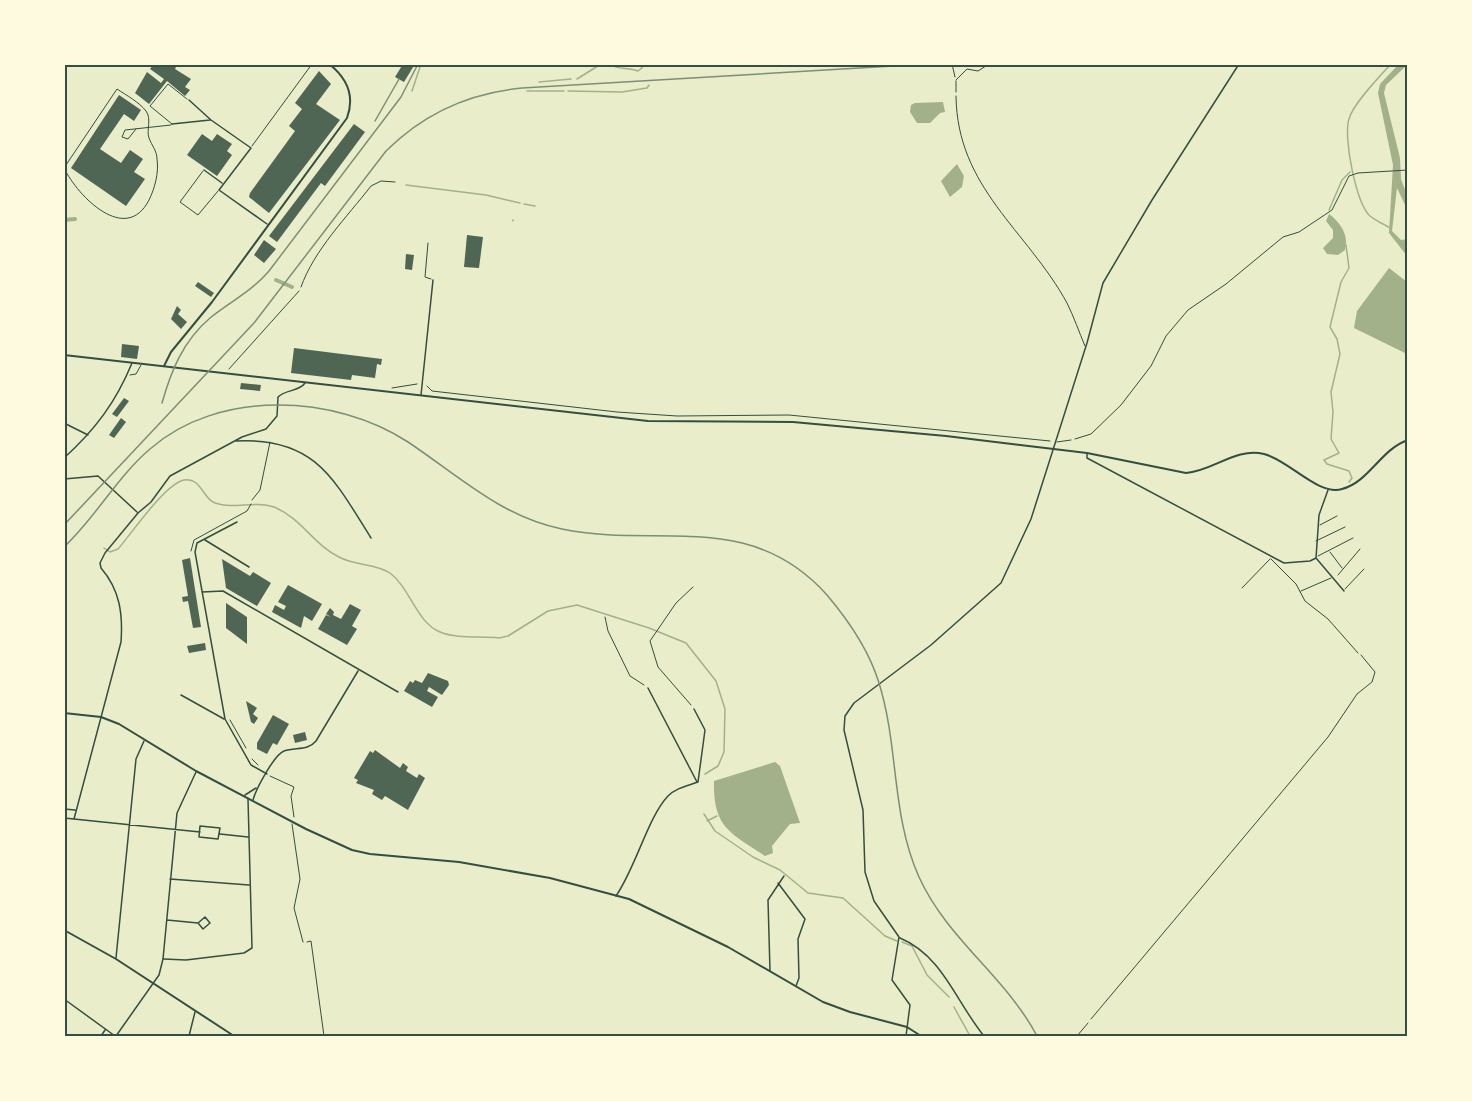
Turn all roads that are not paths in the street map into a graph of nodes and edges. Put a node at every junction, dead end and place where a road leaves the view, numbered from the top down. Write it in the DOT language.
graph roads {
  1 [pos="312,64"];
  2 [pos="329,64"];
  3 [pos="1239,64"];
  4 [pos="956,96"];
  5 [pos="189,100"];
  6 [pos="211,120"];
  7 [pos="172,124"];
  8 [pos="148,128"];
  9 [pos="136,129"];
  10 [pos="251,148"];
  11 [pos="64,168"];
  12 [pos="204,170"];
  13 [pos="223,184"];
  14 [pos="219,190"];
  15 [pos="267,225"];
  16 [pos="428,243"];
  17 [pos="433,280"];
  18 [pos="299,291"];
  19 [pos="1086,347"];
  20 [pos="64,355"];
  21 [pos="132,363"];
  22 [pos="141,364"];
  23 [pos="164,366"];
  24 [pos="229,369"];
  25 [pos="128,374"];
  26 [pos="306,382"];
  27 [pos="421,395"];
  28 [pos="64,423"];
  29 [pos="88,436"];
  30 [pos="1071,440"];
  31 [pos="1407,440"];
  32 [pos="235,441"];
  33 [pos="270,442"];
  34 [pos="1055,442"];
  35 [pos="1053,449"];
  36 [pos="1087,453"];
  37 [pos="64,458"];
  38 [pos="64,479"];
  39 [pos="1328,490"];
  40 [pos="252,500"];
  41 [pos="138,513"];
  42 [pos="1337,516"];
  43 [pos="237,522"];
  44 [pos="1318,526"];
  45 [pos="1345,527"];
  46 [pos="371,538"];
  47 [pos="1353,538"];
  48 [pos="204,539"];
  49 [pos="1316,541"];
  50 [pos="1360,549"];
  51 [pos="1329,550"];
  52 [pos="1271,558"];
  53 [pos="1316,558"];
  54 [pos="249,567"];
  55 [pos="1343,569"];
  56 [pos="1364,569"];
  57 [pos="1338,575"];
  58 [pos="1332,577"];
  59 [pos="1242,588"];
  60 [pos="1344,591"];
  61 [pos="201,592"];
  62 [pos="1300,592"];
  63 [pos="1358,653"];
  64 [pos="358,670"];
  65 [pos="648,688"];
  66 [pos="398,692"];
  67 [pos="181,695"];
  68 [pos="694,709"];
  69 [pos="64,713"];
  70 [pos="101,717"];
  71 [pos="225,719"];
  72 [pos="145,740"];
  73 [pos="196,771"];
  74 [pos="267,774"];
  75 [pos="698,782"];
  76 [pos="257,788"];
  77 [pos="244,796"];
  78 [pos="248,799"];
  79 [pos="252,801"];
  80 [pos="64,810"];
  81 [pos="76,810"];
  82 [pos="64,818"];
  83 [pos="74,819"];
  84 [pos="292,822"];
  85 [pos="129,825"];
  86 [pos="175,830"];
  87 [pos="200,831"];
  88 [pos="219,834"];
  89 [pos="249,837"];
  90 [pos="784,876"];
  91 [pos="169,879"];
  92 [pos="778,883"];
  93 [pos="250,885"];
  94 [pos="616,896"];
  95 [pos="166,920"];
  96 [pos="198,922"];
  97 [pos="64,930"];
  98 [pos="899,939"];
  99 [pos="303,942"];
  100 [pos="116,959"];
  101 [pos="163,959"];
  102 [pos="770,972"];
  103 [pos="154,984"];
  104 [pos="796,987"];
  105 [pos="64,999"];
  106 [pos="195,1011"];
  107 [pos="1088,1023"];
  108 [pos="907,1027"];
  109 [pos="106,1029"];
  110 [pos="101,1036"];
  111 [pos="116,1036"];
  112 [pos="189,1036"];
  113 [pos="234,1036"];
  114 [pos="906,1036"];
  115 [pos="921,1036"];
  116 [pos="984,1036"];
  117 [pos="1077,1036"];
  1 -- 10 [label="lane"];
  2 -- 15 [label="main road"];
  3 -- 19 [label="street"];
  4 -- 19 [label="lane"];
  5 -- 6 [label="street"];
  5 -- 7 [label="lane"];
  6 -- 7 [label="street"];
  6 -- 10 [label="street"];
  7 -- 8 [label="lane"];
  8 -- 9 [label="lane"];
  8 -- 11 [label="lane"];
  8 -- 11 [label="lane"];
  9 -- 9 [label="lane"];
  10 -- 13 [label="street"];
  12 -- 13 [label="street"];
  12 -- 14 [label="lane"];
  13 -- 14 [label="street"];
  14 -- 15 [label="street"];
  15 -- 23 [label="main road"];
  16 -- 17 [label="lane"];
  17 -- 27 [label="street"];
  18 -- 24 [label="lane"];
  19 -- 34 [label="street"];
  20 -- 21 [label="main road"];
  21 -- 22 [label="main road"];
  21 -- 25 [label="street"];
  22 -- 23 [label="main road"];
  22 -- 25 [label="lane"];
  23 -- 26 [label="main road"];
  25 -- 29 [label="street"];
  26 -- 27 [label="main road"];
  26 -- 32 [label="street"];
  27 -- 35 [label="main road"];
  28 -- 29 [label="street"];
  29 -- 37 [label="street"];
  30 -- 34 [label="lane"];
  31 -- 39 [label="main road"];
  32 -- 33 [label="street"];
  32 -- 41 [label="street"];
  33 -- 40 [label="lane"];
  33 -- 46 [label="street"];
  34 -- 35 [label="street"];
  35 -- 36 [label="main road"];
  35 -- 98 [label="street"];
  36 -- 39 [label="main road"];
  36 -- 52 [label="street"];
  38 -- 41 [label="street"];
  39 -- 44 [label="street"];
  41 -- 70 [label="street"];
  42 -- 44 [label="lane"];
  43 -- 48 [label="street"];
  44 -- 49 [label="street"];
  45 -- 49 [label="lane"];
  47 -- 51 [label="lane"];
  48 -- 54 [label="street"];
  48 -- 61 [label="street"];
  49 -- 53 [label="street"];
  50 -- 55 [label="lane"];
  51 -- 53 [label="lane"];
  51 -- 55 [label="lane"];
  52 -- 53 [label="street"];
  52 -- 59 [label="lane"];
  52 -- 62 [label="lane"];
  53 -- 58 [label="street"];
  55 -- 57 [label="lane"];
  56 -- 60 [label="lane"];
  58 -- 60 [label="street"];
  58 -- 62 [label="lane"];
  61 -- 64 [label="street"];
  61 -- 71 [label="street"];
  62 -- 63 [label="lane"];
  64 -- 66 [label="street"];
  64 -- 74 [label="street"];
  65 -- 75 [label="street"];
  67 -- 71 [label="street"];
  68 -- 75 [label="street"];
  69 -- 70 [label="main road"];
  70 -- 72 [label="main road"];
  70 -- 81 [label="street"];
  71 -- 74 [label="street"];
  72 -- 73 [label="main road"];
  72 -- 85 [label="street"];
  73 -- 77 [label="main road"];
  73 -- 86 [label="street"];
  74 -- 76 [label="street"];
  75 -- 94 [label="street"];
  76 -- 77 [label="street"];
  76 -- 79 [label="street"];
  77 -- 78 [label="main road"];
  78 -- 79 [label="main road"];
  78 -- 89 [label="street"];
  79 -- 84 [label="main road"];
  80 -- 81 [label="street"];
  81 -- 83 [label="street"];
  82 -- 83 [label="street"];
  83 -- 85 [label="street"];
  84 -- 94 [label="main road"];
  84 -- 99 [label="lane"];
  85 -- 86 [label="street"];
  85 -- 100 [label="street"];
  86 -- 87 [label="street"];
  86 -- 91 [label="street"];
  87 -- 88 [label="street"];
  87 -- 88 [label="street"];
  88 -- 89 [label="street"];
  89 -- 93 [label="street"];
  90 -- 92 [label="street"];
  91 -- 93 [label="street"];
  91 -- 95 [label="street"];
  92 -- 102 [label="street"];
  92 -- 104 [label="street"];
  93 -- 101 [label="street"];
  94 -- 102 [label="main road"];
  95 -- 96 [label="street"];
  95 -- 101 [label="street"];
  97 -- 100 [label="main road"];
  98 -- 108 [label="street"];
  98 -- 116 [label="street"];
  100 -- 103 [label="main road"];
  101 -- 103 [label="street"];
  102 -- 104 [label="main road"];
  103 -- 106 [label="main road"];
  103 -- 111 [label="street"];
  104 -- 108 [label="main road"];
  105 -- 109 [label="street"];
  106 -- 112 [label="street"];
  106 -- 113 [label="main road"];
  107 -- 117 [label="lane"];
  108 -- 114 [label="street"];
  108 -- 115 [label="main road"];
  109 -- 110 [label="street"];
  109 -- 111 [label="street"];
}
